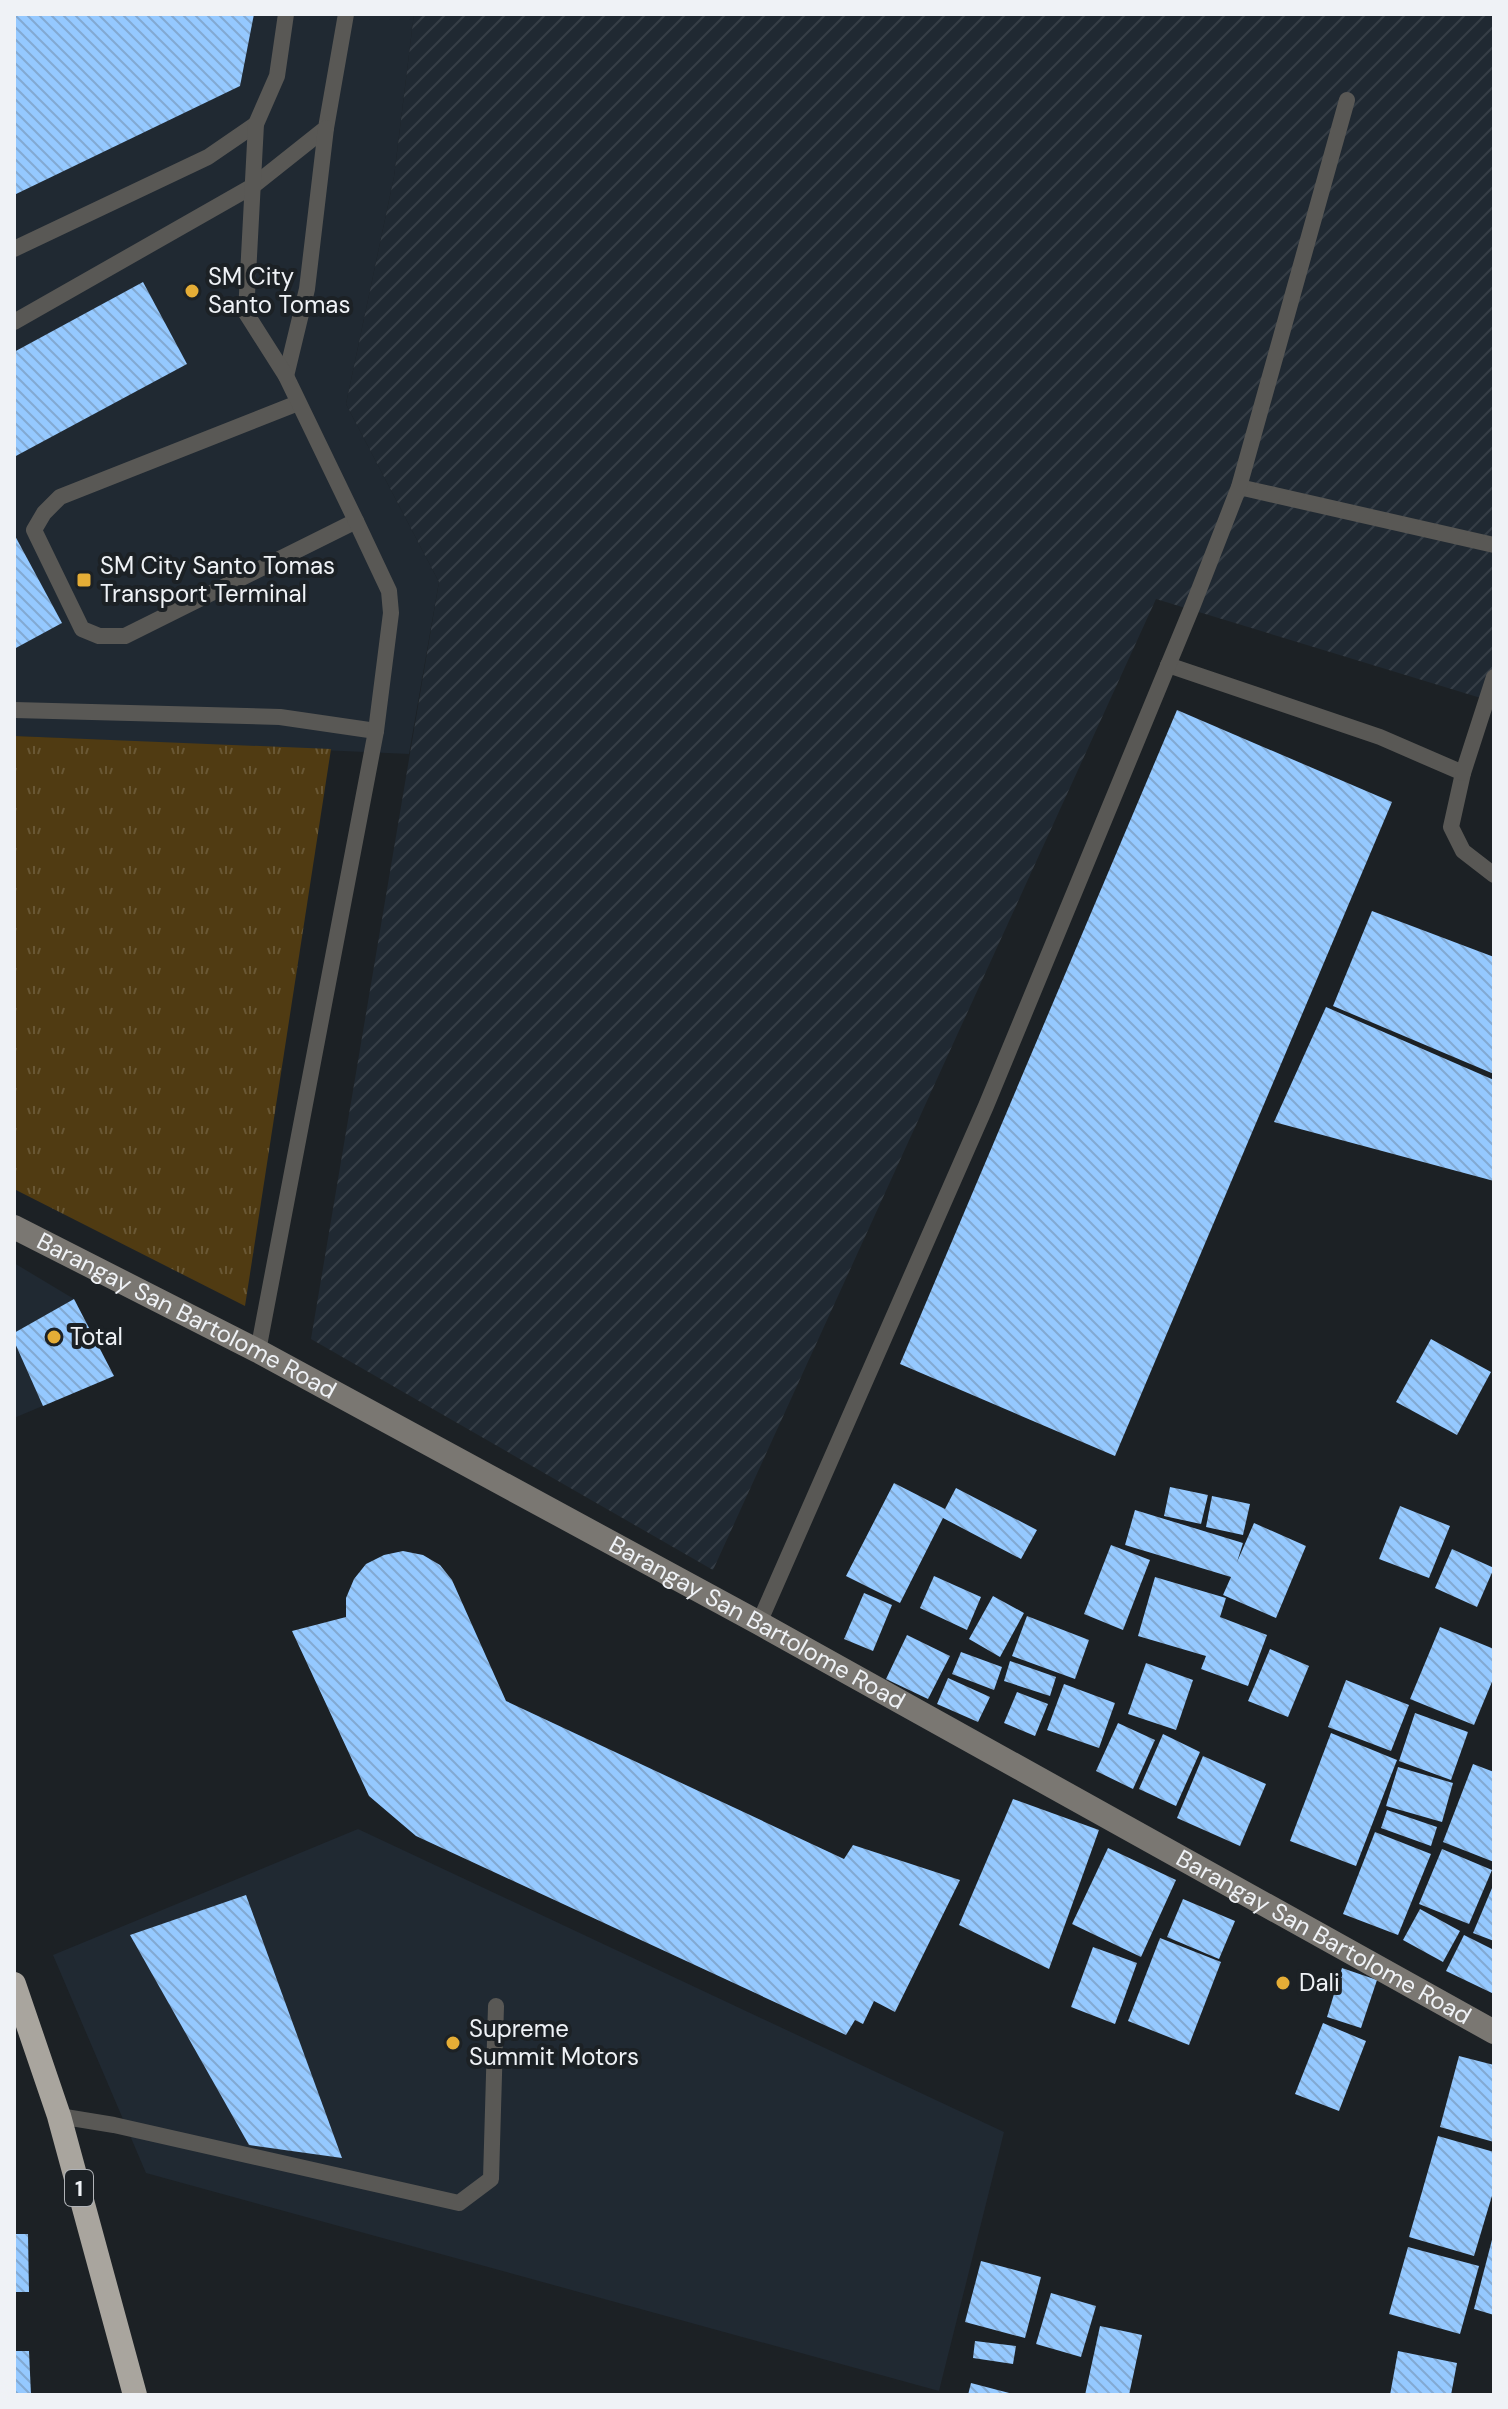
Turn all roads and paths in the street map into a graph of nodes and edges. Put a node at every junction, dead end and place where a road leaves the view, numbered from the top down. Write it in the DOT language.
graph roads {
  1 [pos="286,14"];
  2 [pos="346,14"];
  3 [pos="1347,100"];
  4 [pos="256,124"];
  5 [pos="326,128"];
  6 [pos="253,186"];
  7 [pos="14,249"];
  8 [pos="14,322"];
  9 [pos="286,376"];
  10 [pos="298,403"];
  11 [pos="1239,487"];
  12 [pos="356,521"];
  13 [pos="1494,545"];
  14 [pos="1168,665"];
  15 [pos="1494,677"];
  16 [pos="14,710"];
  17 [pos="376,731"];
  18 [pos="1463,773"];
  19 [pos="1494,875"];
  20 [pos="14,1227"];
  21 [pos="258,1351"];
  22 [pos="759,1623"];
  23 [pos="14,1984"];
  24 [pos="496,2006"];
  25 [pos="1494,2032"];
  26 [pos="59,2116"];
  27 [pos="135,2395"];
  1 -- 4 [label="lane"];
  2 -- 5 [label="lane"];
  3 -- 11 [label="lane"];
  4 -- 6 [label="lane"];
  4 -- 7 [label="lane"];
  5 -- 6 [label="lane"];
  5 -- 9 [label="lane"];
  6 -- 8 [label="lane"];
  6 -- 9 [label="lane"];
  9 -- 10 [label="lane"];
  10 -- 12 [label="lane"];
  10 -- 12 [label="lane"];
  11 -- 13 [label="lane"];
  11 -- 14 [label="lane"];
  12 -- 17 [label="lane"];
  14 -- 18 [label="lane"];
  14 -- 22 [label="lane"];
  15 -- 18 [label="lane"];
  16 -- 17 [label="lane"];
  17 -- 21 [label="lane"];
  18 -- 19 [label="lane"];
  20 -- 21 [label="street, Barangay San Bartolome Road"];
  21 -- 22 [label="street, Barangay San Bartolome Road"];
  22 -- 25 [label="street, Barangay San Bartolome Road"];
  23 -- 26 [label="highway, 1"];
  24 -- 26 [label="lane"];
  26 -- 27 [label="highway, 1"];
}
